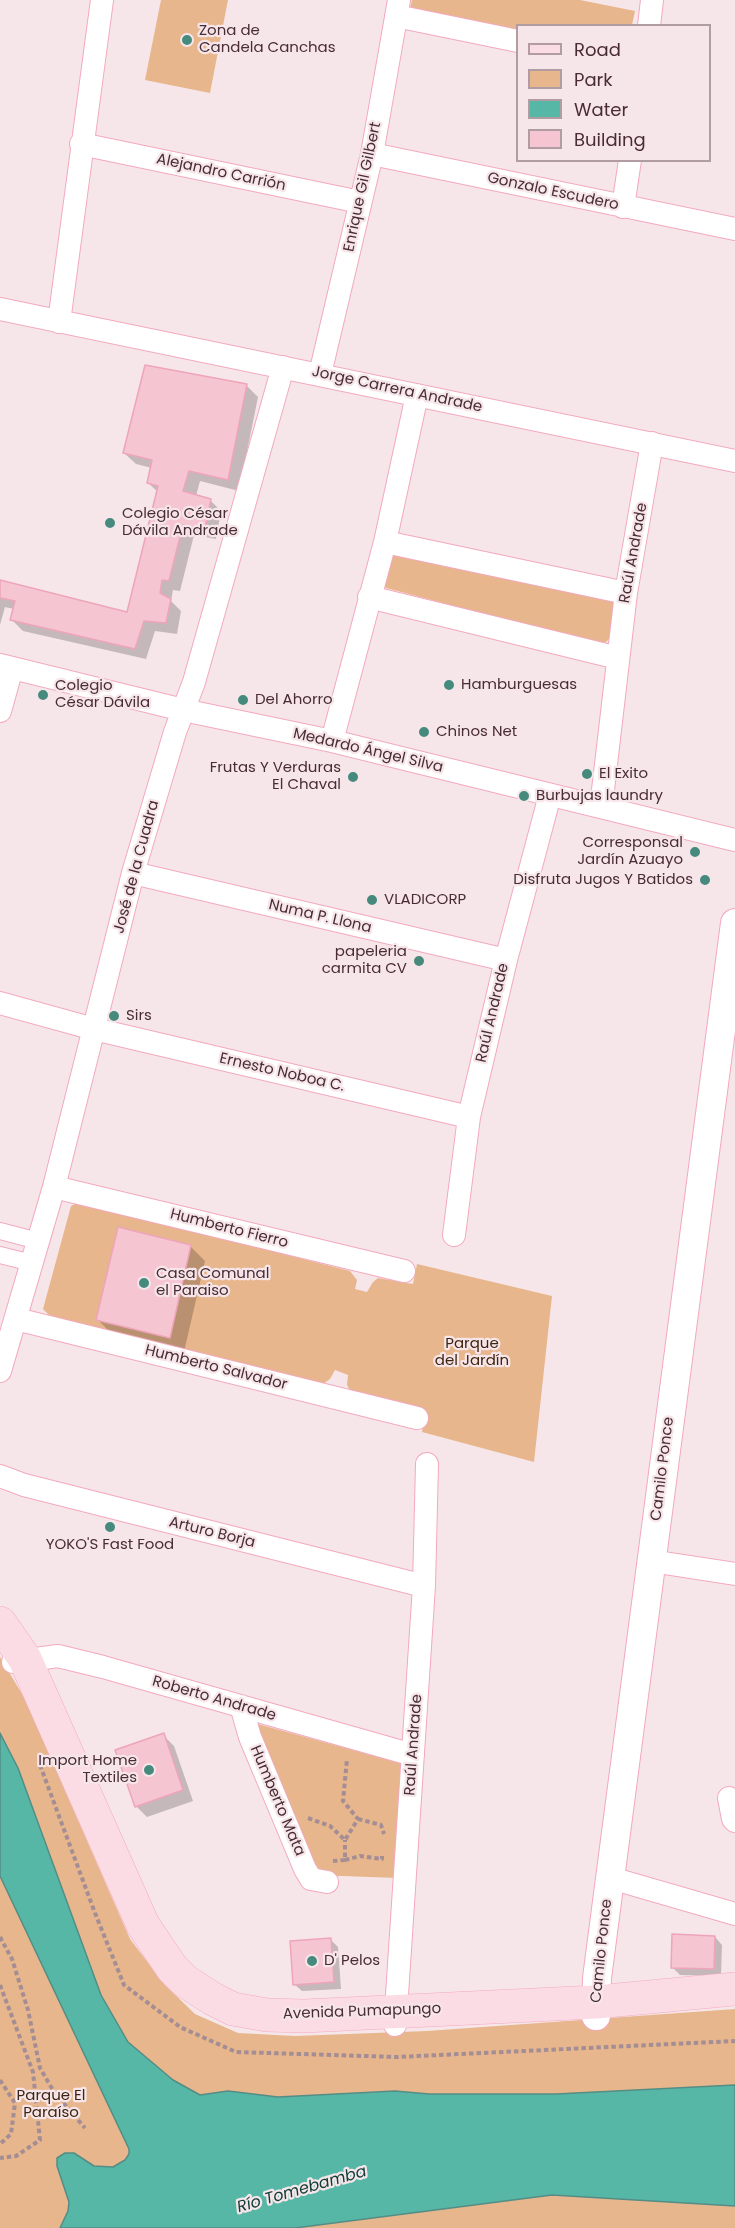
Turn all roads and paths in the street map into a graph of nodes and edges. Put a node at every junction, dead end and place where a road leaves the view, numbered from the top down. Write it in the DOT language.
graph roads {
  1 [pos="102,0"];
  2 [pos="652,0"];
  3 [pos="398,8"];
  4 [pos="649,24"];
  5 [pos="516,40"];
  6 [pos="81,144"];
  7 [pos="372,154"];
  8 [pos="630,162"];
  9 [pos="360,202"];
  10 [pos="623,207"];
  11 [pos="735,229"];
  12 [pos="0,309"];
  13 [pos="59,322"];
  14 [pos="283,367"];
  15 [pos="320,374"];
  16 [pos="417,395"];
  17 [pos="652,443"];
  18 [pos="735,461"];
  19 [pos="385,542"];
  20 [pos="626,593"];
  21 [pos="369,597"];
  22 [pos="618,658"];
  23 [pos="6,667"];
  24 [pos="183,710"];
  25 [pos="0,711"];
  26 [pos="332,741"];
  27 [pos="550,795"];
  28 [pos="601,807"];
  29 [pos="735,840"];
  30 [pos="133,873"];
  31 [pos="735,923"];
  32 [pos="506,960"];
  33 [pos="0,1003"];
  34 [pos="94,1029"];
  35 [pos="469,1117"];
  36 [pos="54,1187"];
  37 [pos="0,1231"];
  38 [pos="454,1235"];
  39 [pos="38,1241"];
  40 [pos="0,1255"];
  41 [pos="32,1263"];
  42 [pos="404,1271"];
  43 [pos="16,1319"];
  44 [pos="0,1371"];
  45 [pos="417,1418"];
  46 [pos="427,1464"];
  47 [pos="0,1476"];
  48 [pos="651,1561"];
  49 [pos="735,1574"];
  50 [pos="424,1586"];
  51 [pos="0,1623"];
  52 [pos="19,1660"];
  53 [pos="241,1706"];
  54 [pos="350,1737"];
  55 [pos="414,1755"];
  56 [pos="39,1764"];
  57 [pos="729,1798"];
  58 [pos="300,1815"];
  59 [pos="358,1819"];
  60 [pos="735,1821"];
  61 [pos="383,1842"];
  62 [pos="382,1850"];
  63 [pos="345,1860"];
  64 [pos="610,1878"];
  65 [pos="327,1882"];
  66 [pos="735,1914"];
  67 [pos="0,1937"];
  68 [pos="1,1989"];
  69 [pos="735,1989"];
  70 [pos="596,2009"];
  71 [pos="395,2019"];
  72 [pos="735,2041"];
  73 [pos="0,2080"];
  74 [pos="85,2128"];
  75 [pos="0,2145"];
  76 [pos="0,2158"];
  1 -- 6 [label="street"];
  2 -- 4 [label="street"];
  3 -- 5 [label="street"];
  3 -- 7 [label="street, Enrique Gil Gilbert"];
  6 -- 9 [label="street, Alejandro Carrión"];
  6 -- 13 [label="street"];
  7 -- 9 [label="street, Enrique Gil Gilbert"];
  7 -- 10 [label="street, Gonzalo Escudero"];
  8 -- 10 [label="street"];
  9 -- 15 [label="street, Enrique Gil Gilbert"];
  10 -- 11 [label="street, Gonzalo Escudero"];
  12 -- 13 [label="street, Jorge Carrera Andrade"];
  13 -- 14 [label="street, Jorge Carrera Andrade"];
  14 -- 15 [label="street, Jorge Carrera Andrade"];
  14 -- 24 [label="street, José de la Cuadra"];
  15 -- 16 [label="street, Jorge Carrera Andrade"];
  16 -- 17 [label="street, Jorge Carrera Andrade"];
  16 -- 19 [label="street"];
  17 -- 18 [label="street, Jorge Carrera Andrade"];
  17 -- 20 [label="street, Raúl Andrade"];
  19 -- 20 [label="street"];
  19 -- 21 [label="street"];
  20 -- 22 [label="street, Raúl Andrade"];
  21 -- 22 [label="street"];
  21 -- 26 [label="street"];
  22 -- 28 [label="street, Raúl Andrade"];
  23 -- 24 [label="street, Medardo Ángel Silva"];
  23 -- 25 [label="street"];
  24 -- 26 [label="street, Medardo Ángel Silva"];
  24 -- 30 [label="street, José de la Cuadra"];
  26 -- 27 [label="street, Medardo Ángel Silva"];
  27 -- 28 [label="street, Medardo Ángel Silva"];
  27 -- 32 [label="street, Raúl Andrade"];
  28 -- 29 [label="street, Medardo Ángel Silva"];
  30 -- 32 [label="street, Numa P. Llona"];
  30 -- 34 [label="street, José de la Cuadra"];
  31 -- 48 [label="street, Camilo Ponce"];
  32 -- 35 [label="street, Raúl Andrade"];
  33 -- 34 [label="street, Ernesto Noboa C."];
  34 -- 35 [label="street, Ernesto Noboa C."];
  34 -- 36 [label="street, José de la Cuadra"];
  35 -- 38 [label="street, Raúl Andrade"];
  36 -- 39 [label="street, José de la Cuadra"];
  36 -- 42 [label="street, Humberto Fierro"];
  37 -- 39 [label="street"];
  39 -- 41 [label="street, José de la Cuadra"];
  40 -- 41 [label="street"];
  41 -- 43 [label="street, José de la Cuadra"];
  43 -- 44 [label="street, José de la Cuadra"];
  43 -- 45 [label="street, Humberto Salvador"];
  46 -- 50 [label="street, Raúl Andrade"];
  47 -- 50 [label="street, Arturo Borja"];
  48 -- 49 [label="street"];
  48 -- 64 [label="street, Camilo Ponce"];
  50 -- 55 [label="street, Raúl Andrade"];
  51 -- 52 [label="main road, Avenida Pumapungo"];
  52 -- 53 [label="street, Roberto Andrade"];
  52 -- 71 [label="main road, Avenida Pumapungo"];
  53 -- 54 [label="street, Roberto Andrade"];
  53 -- 65 [label="street, Humberto Mata"];
  54 -- 55 [label="street, Roberto Andrade"];
  54 -- 59 [label="path"];
  55 -- 71 [label="street, Raúl Andrade"];
  56 -- 72 [label="path"];
  57 -- 60 [label="street"];
  58 -- 59 [label="path"];
  59 -- 61 [label="path"];
  62 -- 63 [label="path"];
  64 -- 66 [label="street"];
  64 -- 70 [label="street, Camilo Ponce"];
  67 -- 74 [label="path"];
  68 -- 76 [label="path"];
  69 -- 70 [label="main road, Avenida Pumapungo"];
  70 -- 71 [label="main road, Avenida Pumapungo"];
  73 -- 75 [label="path"];
}
